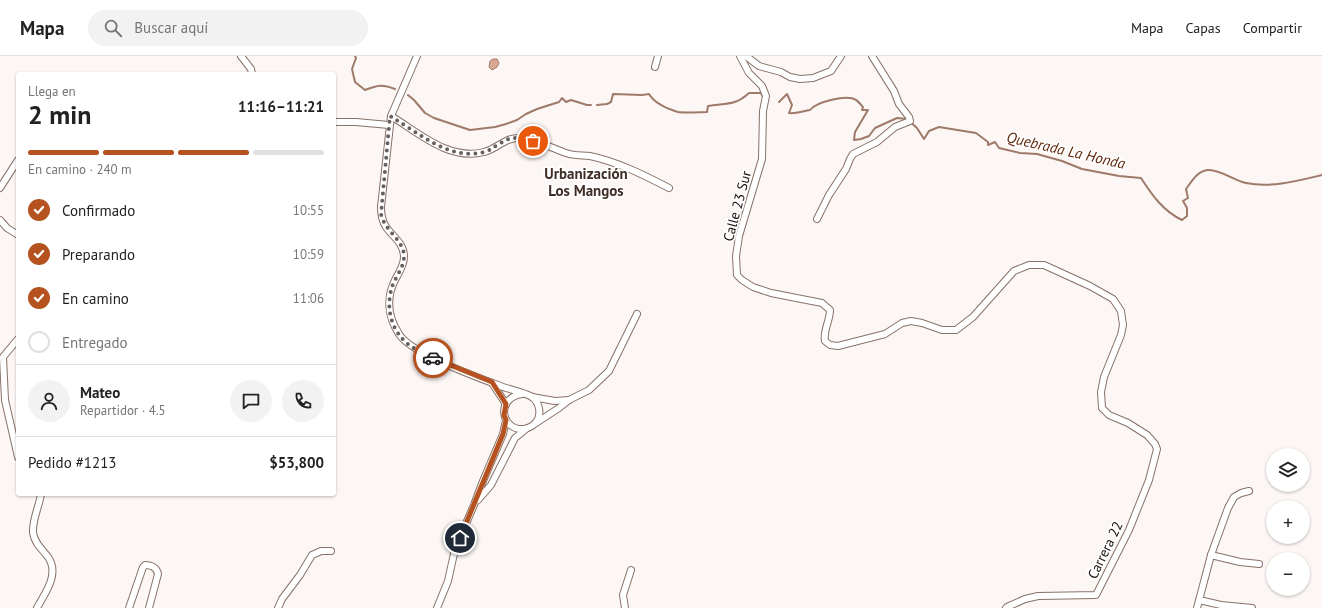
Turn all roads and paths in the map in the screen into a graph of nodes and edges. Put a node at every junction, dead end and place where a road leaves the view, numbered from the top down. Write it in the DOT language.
graph roads {
  1 [pos="241,56"];
  2 [pos="417,56"];
  3 [pos="658,56"];
  4 [pos="740,56"];
  5 [pos="746,56"];
  6 [pos="841,56"];
  7 [pos="872,56"];
  8 [pos="655,67"];
  9 [pos="252,72"];
  10 [pos="390,116"];
  11 [pos="336,122"];
  12 [pos="389,125"];
  13 [pos="16,163"];
  14 [pos="0,188"];
  15 [pos="669,188"];
  16 [pos="818,219"];
  17 [pos="0,220"];
  18 [pos="16,234"];
  19 [pos="637,314"];
  20 [pos="16,341"];
  21 [pos="2,356"];
  22 [pos="492,382"];
  23 [pos="522,394"];
  24 [pos="532,397"];
  25 [pos="3,400"];
  26 [pos="569,400"];
  27 [pos="506,404"];
  28 [pos="506,420"];
  29 [pos="535,424"];
  30 [pos="526,429"];
  31 [pos="16,449"];
  32 [pos="1157,449"];
  33 [pos="1249,491"];
  34 [pos="41,496"];
  35 [pos="474,505"];
  36 [pos="331,551"];
  37 [pos="1211,555"];
  38 [pos="1259,564"];
  39 [pos="631,570"];
  40 [pos="1199,600"];
  41 [pos="37,608"];
  42 [pos="129,608"];
  43 [pos="149,608"];
  44 [pos="278,608"];
  45 [pos="437,608"];
  46 [pos="625,608"];
  47 [pos="1006,608"];
  48 [pos="1198,608"];
  49 [pos="1252,608"];
  1 -- 9 [label="street"];
  2 -- 10 [label="street"];
  3 -- 8 [label="street"];
  4 -- 32 [label="street, Calle 23 Sur"];
  5 -- 6 [label="street"];
  7 -- 16 [label="street"];
  10 -- 12 [label="street"];
  10 -- 15 [label="street"];
  11 -- 12 [label="street"];
  12 -- 22 [label="street"];
  13 -- 14 [label="street"];
  17 -- 18 [label="street"];
  19 -- 26 [label="street"];
  20 -- 21 [label="street"];
  21 -- 25 [label="street"];
  22 -- 23 [label="street"];
  22 -- 27 [label="street"];
  23 -- 24 [label="street"];
  23 -- 27 [label="street"];
  24 -- 26 [label="street"];
  24 -- 29 [label="street"];
  25 -- 31 [label="street"];
  26 -- 29 [label="street"];
  27 -- 28 [label="street"];
  28 -- 30 [label="street"];
  28 -- 35 [label="street"];
  29 -- 30 [label="street"];
  30 -- 35 [label="street"];
  32 -- 47 [label="street, Carrera 22"];
  33 -- 37 [label="street"];
  34 -- 41 [label="street"];
  35 -- 45 [label="street"];
  36 -- 44 [label="street"];
  37 -- 38 [label="street"];
  37 -- 40 [label="street"];
  39 -- 46 [label="street"];
  40 -- 48 [label="street"];
  40 -- 49 [label="street"];
  42 -- 43 [label="street"];
}
